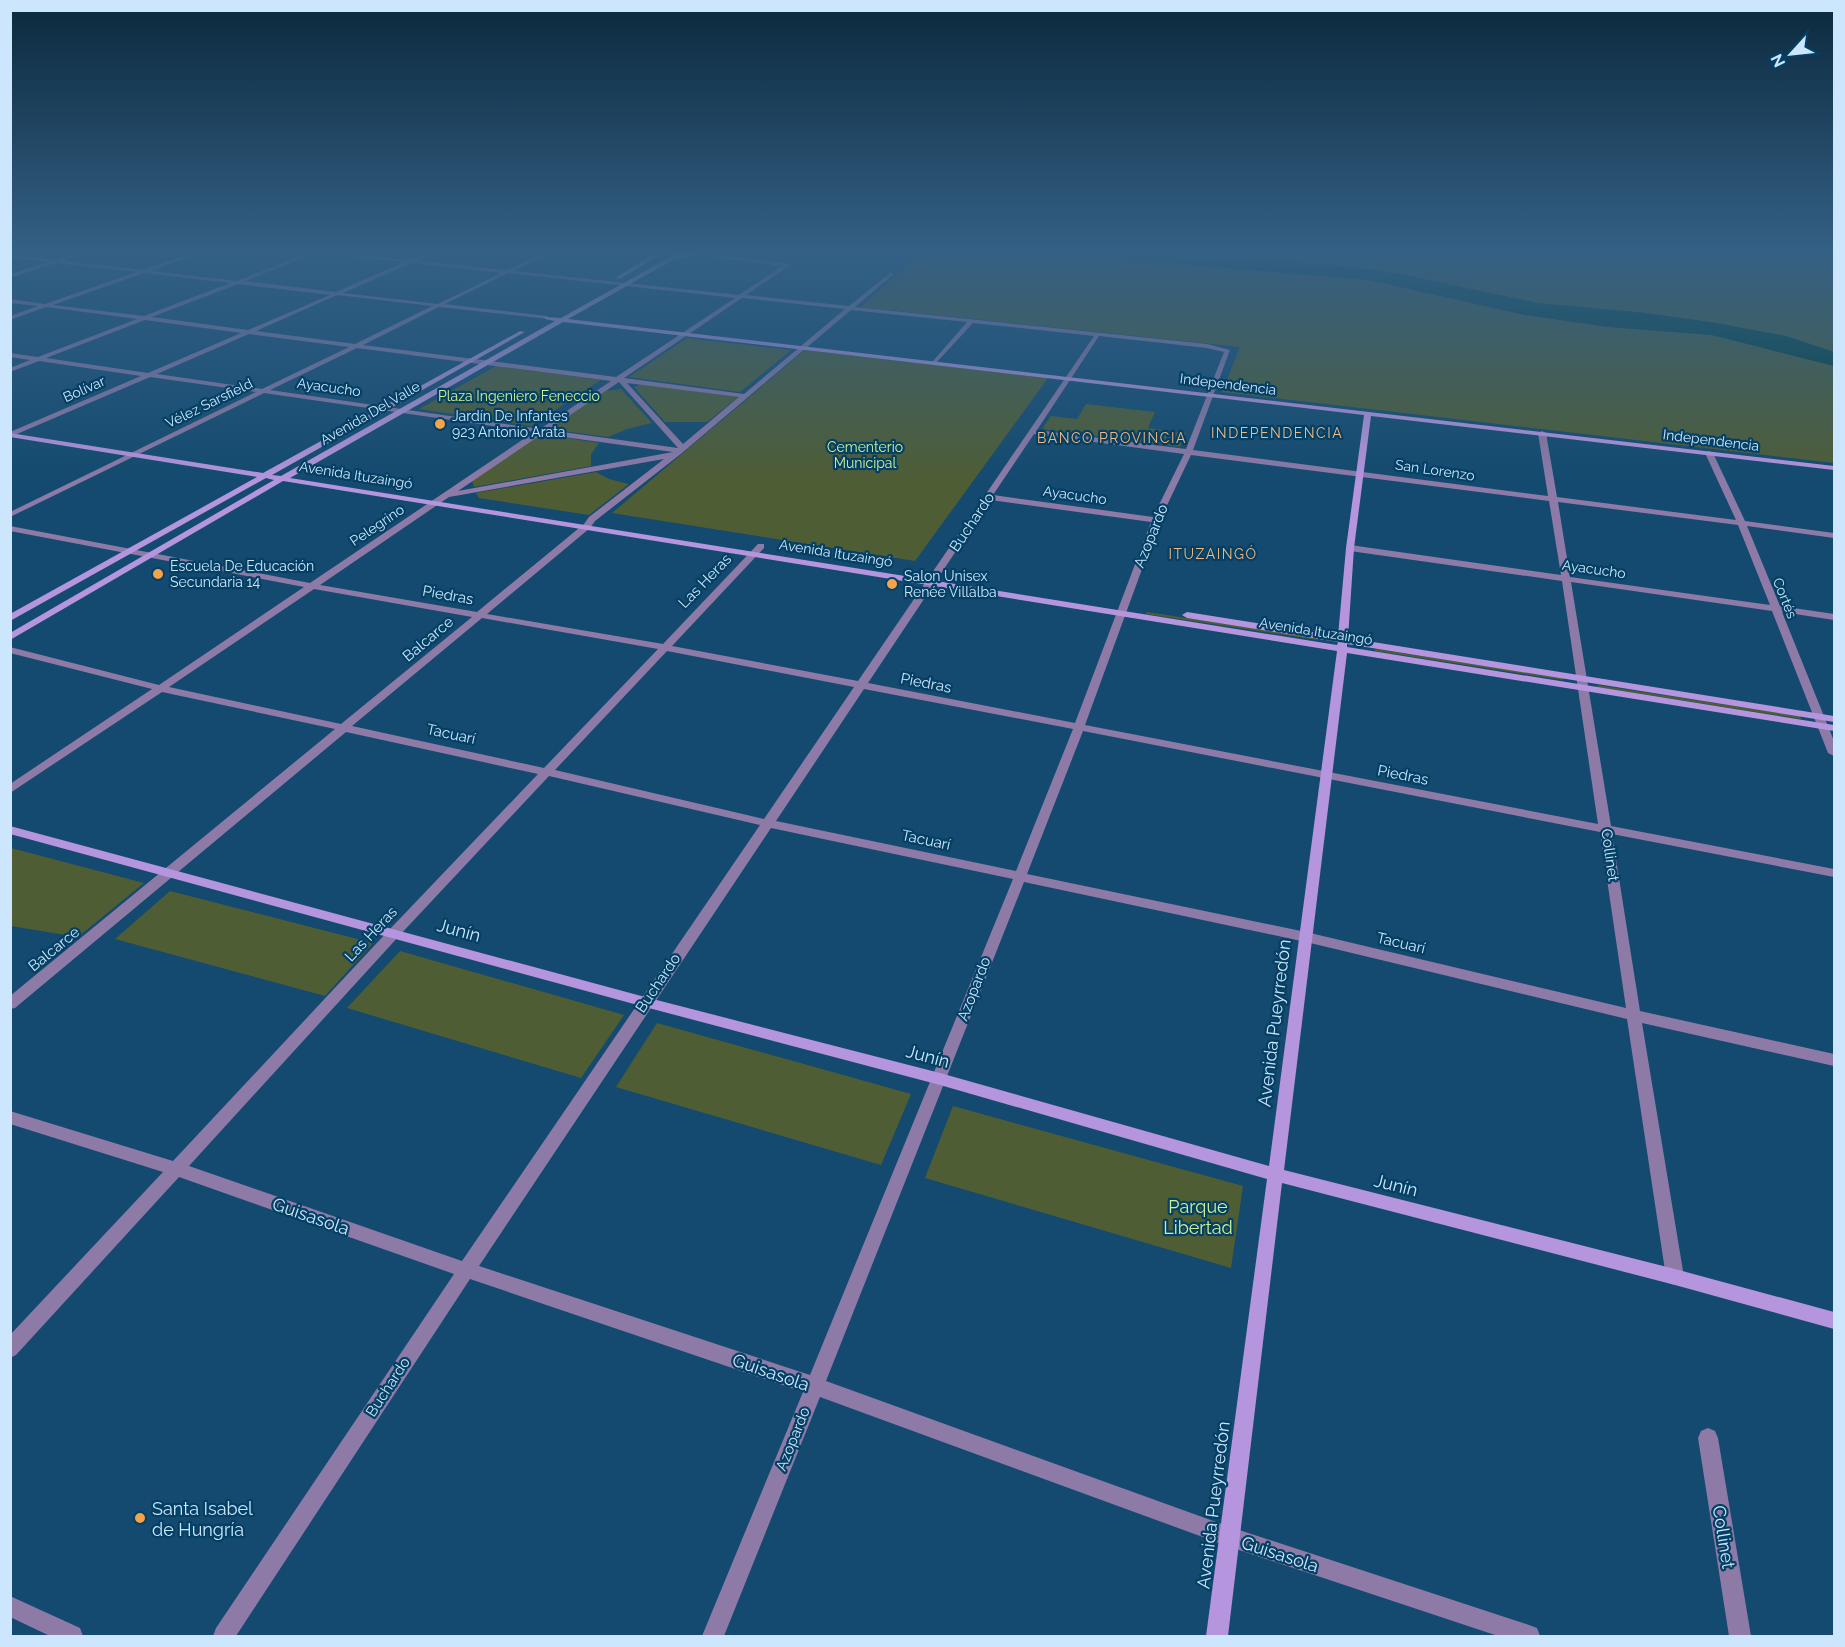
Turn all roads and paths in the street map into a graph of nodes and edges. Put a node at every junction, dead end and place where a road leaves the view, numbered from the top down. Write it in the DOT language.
graph roads {
  1 [pos="117,329"];
  2 [pos="231,329"];
  3 [pos="253,329"];
  4 [pos="393,329"];
  5 [pos="526,329"];
  6 [pos="543,329"];
  7 [pos="637,329"];
  8 [pos="693,329"];
  9 [pos="827,329"];
  10 [pos="964,329"];
  11 [pos="1048,329"];
  12 [pos="248,331"];
  13 [pos="1098,334"];
  14 [pos="684,335"];
  15 [pos="358,346"];
  16 [pos="803,348"];
  17 [pos="10,355"];
  18 [pos="39,359"];
  19 [pos="472,360"];
  20 [pos="486,361"];
  21 [pos="935,362"];
  22 [pos="10,370"];
  23 [pos="146,375"];
  24 [pos="620,379"];
  25 [pos="1070,380"];
  26 [pos="263,392"];
  27 [pos="746,396"];
  28 [pos="1209,396"];
  29 [pos="385,408"];
  30 [pos="400,410"];
  31 [pos="1368,414"];
  32 [pos="24,429"];
  33 [pos="539,431"];
  34 [pos="1033,432"];
  35 [pos="11,433"];
  36 [pos="1542,433"];
  37 [pos="147,449"];
  38 [pos="678,451"];
  39 [pos="1188,453"];
  40 [pos="1708,453"];
  41 [pos="135,454"];
  42 [pos="1834,468"];
  43 [pos="277,469"];
  44 [pos="297,471"];
  45 [pos="267,474"];
  46 [pos="1358,474"];
  47 [pos="286,477"];
  48 [pos="444,495"];
  49 [pos="989,496"];
  50 [pos="1553,500"];
  51 [pos="435,502"];
  52 [pos="10,515"];
  53 [pos="1156,520"];
  54 [pos="589,523"];
  55 [pos="1742,524"];
  56 [pos="10,528"];
  57 [pos="1834,535"];
  58 [pos="1350,548"];
  59 [pos="132,550"];
  60 [pos="757,550"];
  61 [pos="155,555"];
  62 [pos="934,578"];
  63 [pos="1568,579"];
  64 [pos="312,586"];
  65 [pos="1775,608"];
  66 [pos="1122,609"];
  67 [pos="479,616"];
  68 [pos="1834,617"];
  69 [pos="10,618"];
  70 [pos="10,638"];
  71 [pos="1342,644"];
  72 [pos="664,647"];
  73 [pos="10,650"];
  74 [pos="1581,683"];
  75 [pos="861,686"];
  76 [pos="159,687"];
  77 [pos="1834,719"];
  78 [pos="1826,724"];
  79 [pos="345,727"];
  80 [pos="1078,727"];
  81 [pos="1834,753"];
  82 [pos="547,771"];
  83 [pos="1326,776"];
  84 [pos="10,790"];
  85 [pos="767,823"];
  86 [pos="1606,828"];
  87 [pos="10,830"];
  88 [pos="1834,873"];
  89 [pos="169,874"];
  90 [pos="1018,876"];
  91 [pos="394,933"];
  92 [pos="1306,937"];
  93 [pos="645,1002"];
  94 [pos="10,1004"];
  95 [pos="1632,1015"];
  96 [pos="1834,1060"];
  97 [pos="940,1079"];
  98 [pos="10,1117"];
  99 [pos="176,1169"];
  100 [pos="1277,1175"];
  101 [pos="466,1270"];
  102 [pos="1675,1277"];
  103 [pos="1834,1321"];
  104 [pos="10,1349"];
  105 [pos="814,1386"];
  106 [pos="1708,1438"];
  107 [pos="1230,1537"];
  108 [pos="10,1606"];
  109 [pos="72,1636"];
  110 [pos="224,1636"];
  111 [pos="713,1636"];
  112 [pos="1217,1636"];
  113 [pos="1529,1636"];
  114 [pos="1740,1636"];
  1 -- 18 [label="street"];
  2 -- 12 [label="street"];
  3 -- 12 [label="street, Bolívar"];
  4 -- 15 [label="street, Vélez Sarsfield"];
  5 -- 19 [label="main road, Avenida Del Valle"];
  6 -- 20 [label="main road, Avenida Del Valle"];
  7 -- 14 [label="main road, Independencia"];
  8 -- 14 [label="street, Pelegrino"];
  9 -- 16 [label="street, Balcarce"];
  10 -- 21 [label="street"];
  11 -- 13 [label="street"];
  12 -- 15 [label="street"];
  12 -- 23 [label="street, Bolívar"];
  13 -- 25 [label="street, Buchardo"];
  13 -- 28 [label="street, Azopardo"];
  14 -- 16 [label="main road, Independencia"];
  14 -- 24 [label="street, Pelegrino"];
  15 -- 19 [label="street"];
  15 -- 26 [label="street, Vélez Sarsfield"];
  16 -- 21 [label="main road, Independencia"];
  16 -- 27 [label="street, Balcarce"];
  17 -- 18 [label="street, Ayacucho"];
  18 -- 22 [label="street"];
  18 -- 23 [label="street, Ayacucho"];
  19 -- 20 [label="street"];
  19 -- 29 [label="main road, Avenida Del Valle"];
  20 -- 24 [label="street"];
  20 -- 30 [label="main road, Avenida Del Valle"];
  21 -- 25 [label="main road, Independencia"];
  23 -- 26 [label="street, Ayacucho"];
  23 -- 32 [label="street, Bolívar"];
  24 -- 27 [label="street"];
  24 -- 33 [label="street, Pelegrino"];
  24 -- 38 [label="street"];
  25 -- 28 [label="main road, Independencia"];
  25 -- 34 [label="street, Buchardo"];
  26 -- 29 [label="street, Ayacucho"];
  26 -- 37 [label="street, Vélez Sarsfield"];
  27 -- 38 [label="street, Balcarce"];
  28 -- 31 [label="main road, Independencia"];
  28 -- 39 [label="street, Azopardo"];
  29 -- 30 [label="street, Ayacucho"];
  29 -- 43 [label="main road, Avenida Del Valle"];
  30 -- 33 [label="street, Ayacucho"];
  30 -- 44 [label="main road, Avenida Del Valle"];
  31 -- 36 [label="main road, Independencia"];
  31 -- 46 [label="main road, Avenida Pueyrredón"];
  32 -- 35 [label="main road, Avenida Ituzaingó"];
  32 -- 37 [label="main road, Avenida Ituzaingó"];
  33 -- 38 [label="street, Ayacucho"];
  33 -- 48 [label="street, Pelegrino"];
  34 -- 39 [label="street, San Lorenzo"];
  34 -- 49 [label="street, Buchardo"];
  35 -- 41 [label="main road, Avenida Ituzaingó"];
  36 -- 40 [label="main road, Independencia"];
  36 -- 50 [label="street, Collinet"];
  37 -- 41 [label="street, Vélez Sarsfield"];
  37 -- 43 [label="main road, Avenida Ituzaingó"];
  38 -- 48 [label="street"];
  38 -- 54 [label="street, Balcarce"];
  39 -- 46 [label="street, San Lorenzo"];
  39 -- 53 [label="street, Azopardo"];
  40 -- 42 [label="main road, Independencia"];
  40 -- 55 [label="street, Cortés"];
  41 -- 45 [label="main road, Avenida Ituzaingó"];
  41 -- 52 [label="street, Vélez Sarsfield"];
  43 -- 44 [label="main road, Avenida Ituzaingó"];
  43 -- 45 [label="main road, Avenida Del Valle"];
  44 -- 47 [label="main road, Avenida Del Valle"];
  44 -- 48 [label="main road, Avenida Ituzaingó"];
  45 -- 47 [label="main road, Avenida Ituzaingó"];
  45 -- 59 [label="main road, Avenida Del Valle"];
  46 -- 50 [label="street, San Lorenzo"];
  46 -- 58 [label="main road, Avenida Pueyrredón"];
  47 -- 51 [label="main road, Avenida Ituzaingó"];
  47 -- 61 [label="main road, Avenida Del Valle"];
  48 -- 51 [label="street, Pelegrino"];
  48 -- 54 [label="main road, Avenida Ituzaingó"];
  49 -- 53 [label="street, Ayacucho"];
  49 -- 62 [label="street, Buchardo"];
  50 -- 55 [label="street, San Lorenzo"];
  50 -- 63 [label="street, Collinet"];
  51 -- 54 [label="main road, Avenida Ituzaingó"];
  51 -- 64 [label="street, Pelegrino"];
  53 -- 66 [label="street, Azopardo"];
  54 -- 60 [label="main road, Avenida Ituzaingó"];
  54 -- 67 [label="street, Balcarce"];
  55 -- 57 [label="street, San Lorenzo"];
  55 -- 65 [label="street, Cortés"];
  56 -- 59 [label="street, Piedras"];
  58 -- 63 [label="street, Ayacucho"];
  58 -- 71 [label="main road, Avenida Pueyrredón"];
  59 -- 61 [label="street, Piedras"];
  59 -- 69 [label="main road, Avenida Del Valle"];
  60 -- 62 [label="main road, Avenida Ituzaingó"];
  60 -- 72 [label="street, Las Heras"];
  61 -- 64 [label="street, Piedras"];
  61 -- 70 [label="main road, Avenida Del Valle"];
  62 -- 66 [label="main road, Avenida Ituzaingó"];
  62 -- 75 [label="street, Buchardo"];
  63 -- 65 [label="street, Ayacucho"];
  63 -- 74 [label="street, Collinet"];
  64 -- 67 [label="street, Piedras"];
  64 -- 76 [label="street, Pelegrino"];
  65 -- 68 [label="street, Ayacucho"];
  65 -- 78 [label="street, Cortés"];
  66 -- 71 [label="main road, Avenida Ituzaingó"];
  66 -- 80 [label="street, Azopardo"];
  67 -- 72 [label="street, Piedras"];
  67 -- 79 [label="street, Balcarce"];
  71 -- 74 [label="main road, Avenida Ituzaingó"];
  71 -- 83 [label="main road, Avenida Pueyrredón"];
  72 -- 75 [label="street, Piedras"];
  72 -- 82 [label="street, Las Heras"];
  73 -- 76 [label="street, Tacuarí"];
  74 -- 78 [label="main road, Avenida Ituzaingó"];
  74 -- 86 [label="street, Collinet"];
  75 -- 80 [label="street, Piedras"];
  75 -- 85 [label="street, Buchardo"];
  76 -- 79 [label="street, Tacuarí"];
  76 -- 84 [label="street, Pelegrino"];
  77 -- 78 [label="main road, Avenida Ituzaingó"];
  78 -- 81 [label="street, Cortés"];
  79 -- 82 [label="street, Tacuarí"];
  79 -- 89 [label="street, Balcarce"];
  80 -- 83 [label="street, Piedras"];
  80 -- 90 [label="street, Azopardo"];
  82 -- 85 [label="street, Tacuarí"];
  82 -- 91 [label="street, Las Heras"];
  83 -- 86 [label="street, Piedras"];
  83 -- 92 [label="main road, Avenida Pueyrredón"];
  85 -- 90 [label="street, Tacuarí"];
  85 -- 93 [label="street, Buchardo"];
  86 -- 88 [label="street, Piedras"];
  86 -- 95 [label="street, Collinet"];
  87 -- 89 [label="main road, Junín"];
  89 -- 91 [label="main road, Junín"];
  89 -- 94 [label="street, Balcarce"];
  90 -- 92 [label="street, Tacuarí"];
  90 -- 97 [label="street, Azopardo"];
  91 -- 93 [label="main road, Junín"];
  91 -- 99 [label="street, Las Heras"];
  92 -- 95 [label="street, Tacuarí"];
  92 -- 100 [label="main road, Avenida Pueyrredón"];
  93 -- 97 [label="main road, Junín"];
  93 -- 101 [label="street, Buchardo"];
  95 -- 96 [label="street, Tacuarí"];
  95 -- 102 [label="street, Collinet"];
  97 -- 100 [label="main road, Junín"];
  97 -- 105 [label="street, Azopardo"];
  98 -- 99 [label="street, Guisasola"];
  99 -- 101 [label="street, Guisasola"];
  99 -- 104 [label="street, Las Heras"];
  100 -- 102 [label="main road, Junín"];
  100 -- 107 [label="main road, Avenida Pueyrredón"];
  101 -- 105 [label="street, Guisasola"];
  101 -- 110 [label="street, Buchardo"];
  102 -- 103 [label="main road, Junín"];
  105 -- 107 [label="street, Guisasola"];
  105 -- 111 [label="street, Azopardo"];
  106 -- 114 [label="street, Collinet"];
  107 -- 112 [label="main road, Avenida Pueyrredón"];
  107 -- 113 [label="street, Guisasola"];
  108 -- 109 [label="street"];
}
